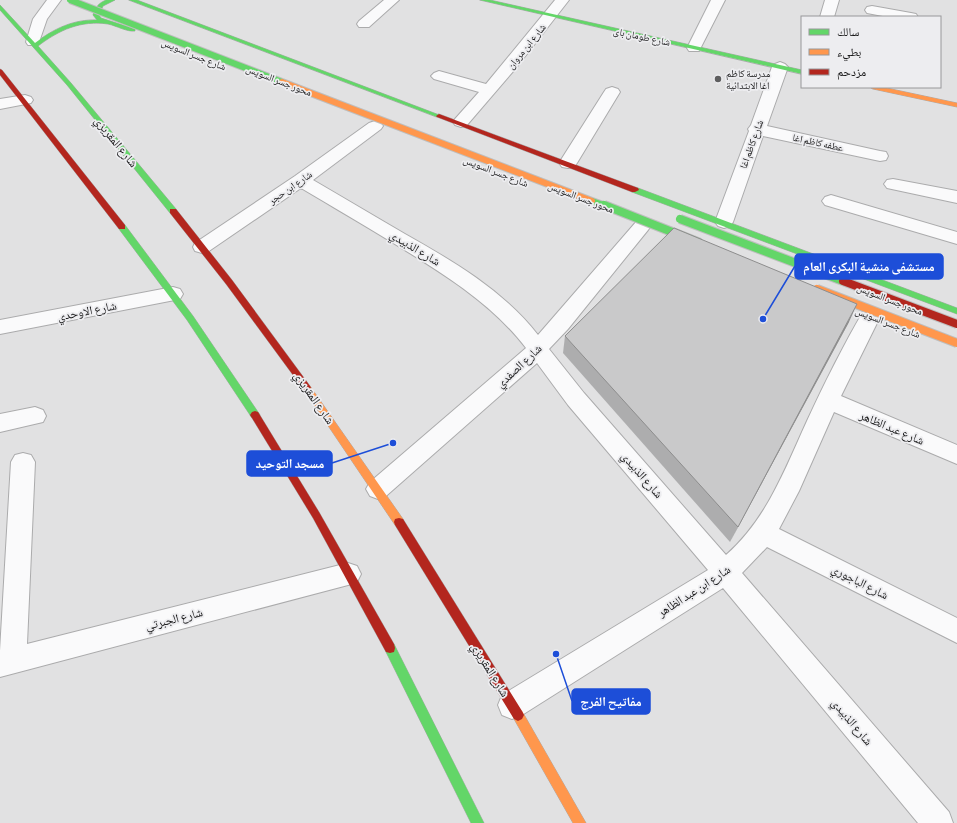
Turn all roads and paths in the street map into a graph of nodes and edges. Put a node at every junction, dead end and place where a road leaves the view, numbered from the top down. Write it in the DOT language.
graph roads {
  1 [pos="54,0"];
  2 [pos="70,0"];
  3 [pos="105,0"];
  4 [pos="132,0"];
  5 [pos="392,0"];
  6 [pos="483,0"];
  7 [pos="562,0"];
  8 [pos="718,0"];
  9 [pos="832,0"];
  10 [pos="123,6"];
  11 [pos="0,7"];
  12 [pos="872,9"];
  13 [pos="551,16"];
  14 [pos="827,16"];
  15 [pos="906,16"];
  16 [pos="107,22"];
  17 [pos="364,24"];
  18 [pos="35,43"];
  19 [pos="694,48"];
  20 [pos="780,66"];
  21 [pos="0,70"];
  22 [pos="801,72"];
  23 [pos="440,76"];
  24 [pos="878,88"];
  25 [pos="489,90"];
  26 [pos="612,92"];
  27 [pos="25,100"];
  28 [pos="0,104"];
  29 [pos="957,105"];
  30 [pos="461,122"];
  31 [pos="375,126"];
  32 [pos="756,129"];
  33 [pos="880,156"];
  34 [pos="568,163"];
  35 [pos="301,180"];
  36 [pos="893,184"];
  37 [pos="957,197"];
  38 [pos="831,201"];
  39 [pos="672,216"];
  40 [pos="724,222"];
  41 [pos="642,226"];
  42 [pos="957,238"];
  43 [pos="202,247"];
  44 [pos="711,250"];
  45 [pos="807,287"];
  46 [pos="173,294"];
  47 [pos="957,312"];
  48 [pos="872,315"];
  49 [pos="957,324"];
  50 [pos="0,327"];
  51 [pos="955,346"];
  52 [pos="538,350"];
  53 [pos="828,400"];
  54 [pos="35,416"];
  55 [pos="0,423"];
  56 [pos="957,455"];
  57 [pos="23,462"];
  58 [pos="378,489"];
  59 [pos="763,533"];
  60 [pos="725,572"];
  61 [pos="348,574"];
  62 [pos="957,631"];
  63 [pos="6,662"];
  64 [pos="512,705"];
  65 [pos="473,822"];
  66 [pos="580,823"];
  67 [pos="938,823"];
  1 -- 18 [label="street"];
  2 -- 44 [label="main road, محور جسر السويس, bridge"];
  3 -- 10 [label="main road"];
  4 -- 30 [label="main road"];
  5 -- 17 [label="street"];
  6 -- 13 [label="main road, شارع طومان باى"];
  7 -- 13 [label="street, شارع ابن مروان"];
  8 -- 19 [label="street"];
  9 -- 14 [label="street"];
  10 -- 16 [label="main road"];
  11 -- 18 [label="main road, شارع المقريزي"];
  12 -- 15 [label="street"];
  13 -- 19 [label="main road, شارع طومان باى"];
  13 -- 25 [label="street, شارع ابن مروان"];
  16 -- 18 [label="main road, شارع جسر السويس"];
  16 -- 31 [label="main road, شارع جسر السويس"];
  18 -- 43 [label="main road, شارع المقريزي"];
  19 -- 20 [label="main road, شارع طومان باى"];
  20 -- 22 [label="main road, شارع طومان باى"];
  20 -- 32 [label="street, شارع كاظم اغا"];
  21 -- 27 [label="main road"];
  23 -- 25 [label="street"];
  24 -- 29 [label="main road"];
  25 -- 30 [label="street, شارع ابن مروان"];
  26 -- 34 [label="street"];
  27 -- 28 [label="street"];
  27 -- 46 [label="main road"];
  30 -- 34 [label="main road"];
  31 -- 35 [label="street, شارع ابن حجر"];
  31 -- 41 [label="main road, شارع جسر السويس"];
  32 -- 33 [label="street, عطفه كاظم اغا"];
  32 -- 40 [label="street, شارع كاظم اغا"];
  34 -- 40 [label="main road"];
  35 -- 43 [label="street, شارع ابن حجر"];
  35 -- 52 [label="street, شارع الذبيدي"];
  36 -- 37 [label="street"];
  38 -- 42 [label="street"];
  39 -- 49 [label="main road, محور جسر السويس, bridge"];
  40 -- 47 [label="main road"];
  41 -- 44 [label="main road, شارع جسر السويس"];
  41 -- 52 [label="street, شارع الصفدي"];
  43 -- 58 [label="main road, شارع المقريزي"];
  45 -- 48 [label="main road, شارع جسر السويس"];
  45 -- 51 [label="main road, محور جسر السويس, bridge"];
  46 -- 50 [label="street, شارع الاوحدي"];
  46 -- 61 [label="main road"];
  47 -- 51 [label="main road"];
  48 -- 51 [label="main road, شارع جسر السويس"];
  48 -- 53 [label="street, شارع ابن عبد الظاهر"];
  52 -- 58 [label="street, شارع الصفدي"];
  52 -- 60 [label="street, شارع الذبيدي"];
  53 -- 56 [label="street, شارع عبد الظاهر"];
  53 -- 59 [label="street, شارع ابن عبد الظاهر"];
  54 -- 55 [label="street"];
  57 -- 63 [label="street"];
  58 -- 64 [label="main road, شارع المقريزي"];
  59 -- 60 [label="street, شارع ابن عبد الظاهر"];
  59 -- 62 [label="street, شارع الباجوري"];
  60 -- 64 [label="street, شارع ابن عبد الظاهر"];
  60 -- 67 [label="street, شارع الذبيدي"];
  61 -- 63 [label="street, شارع الجبرتي"];
  61 -- 65 [label="main road"];
  64 -- 66 [label="main road, شارع المقريزي"];
}
